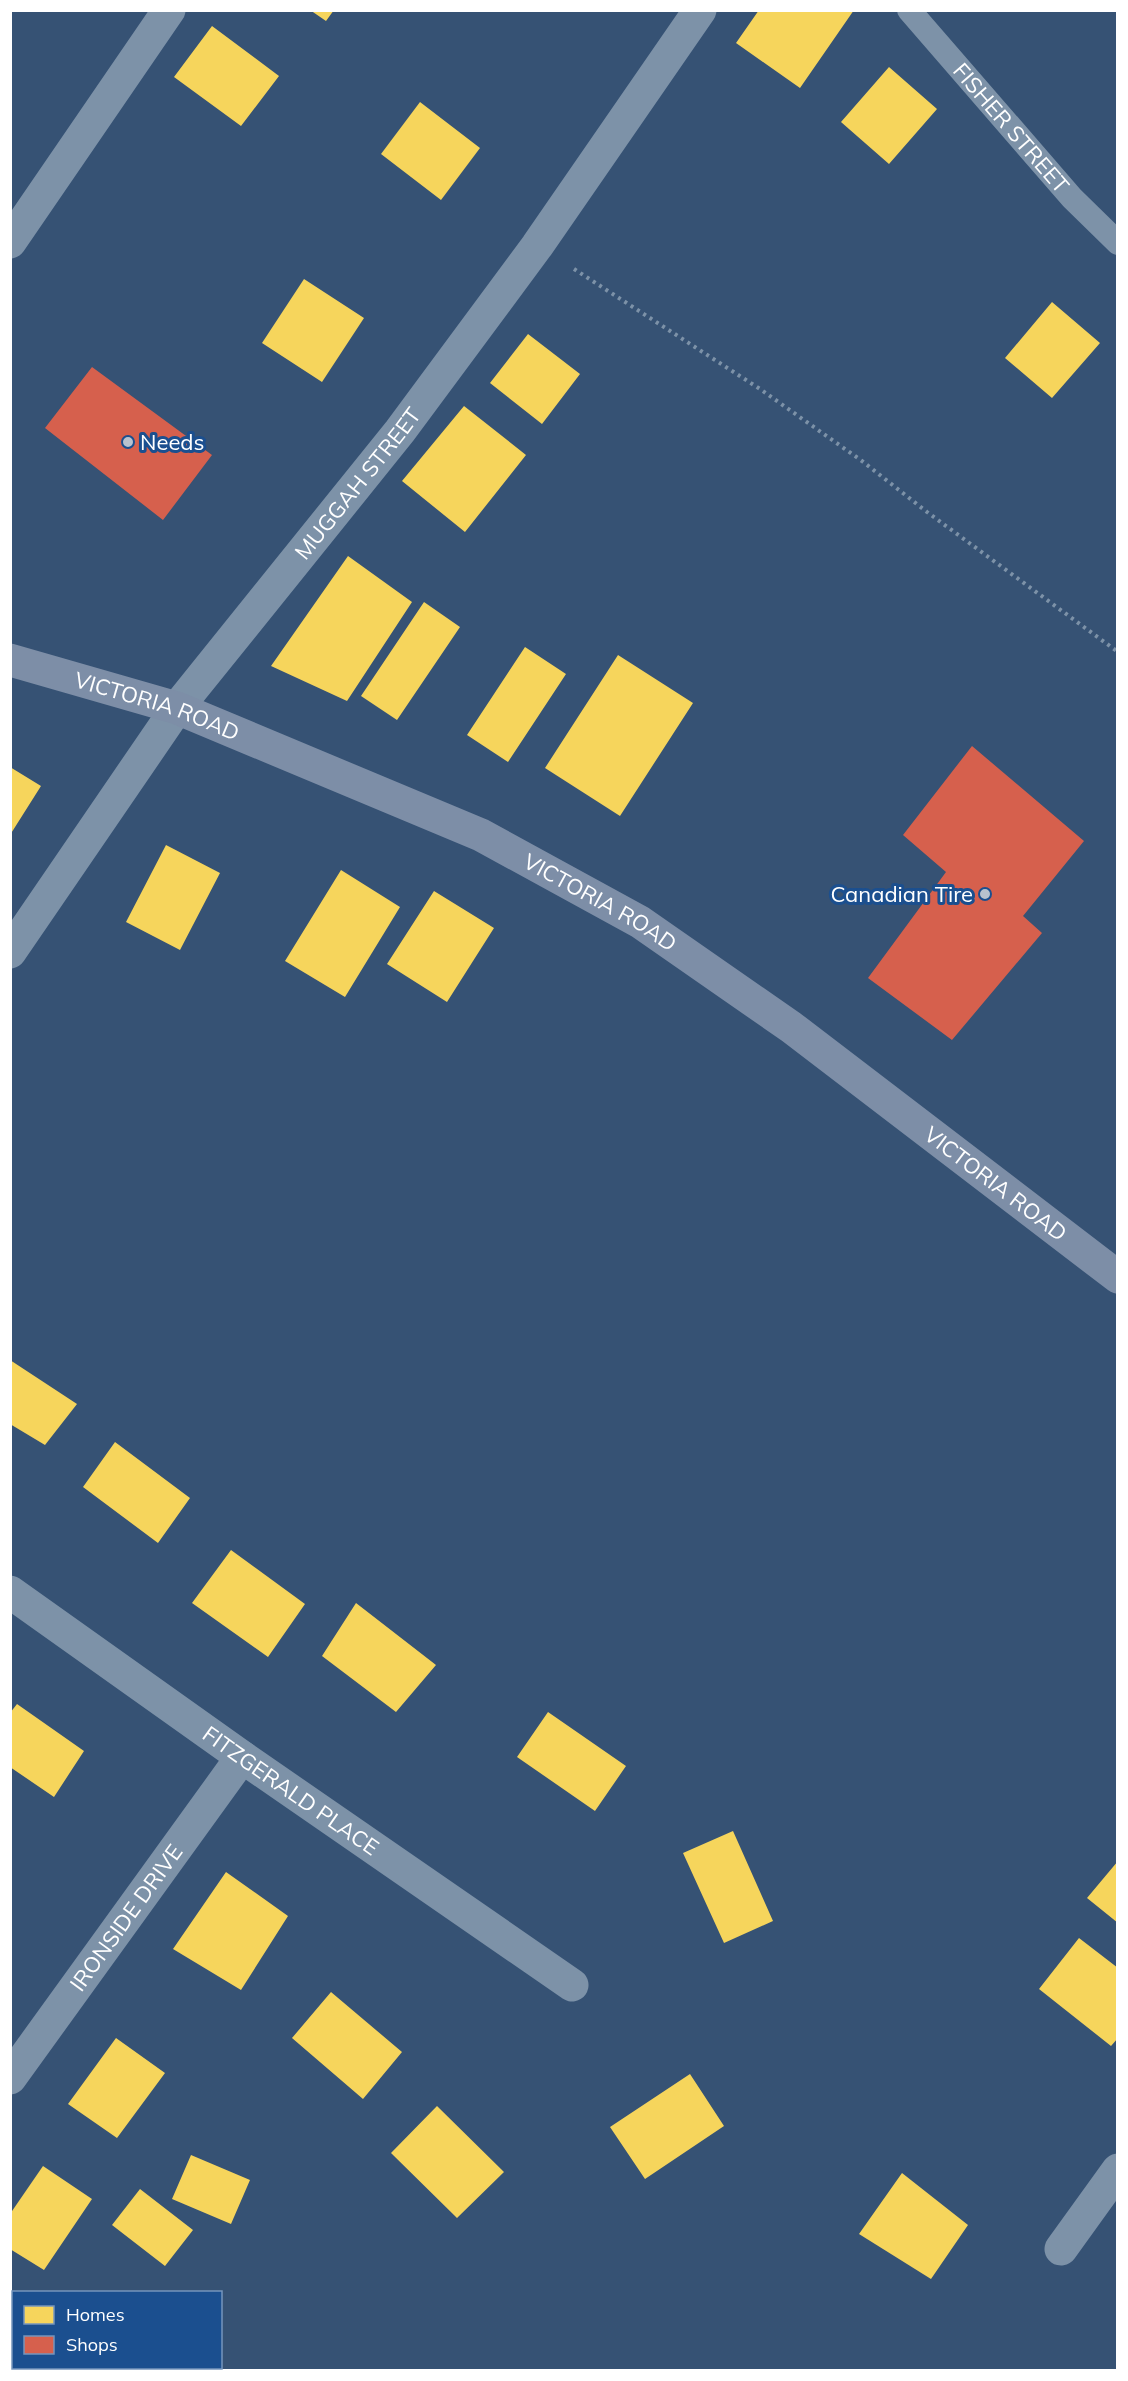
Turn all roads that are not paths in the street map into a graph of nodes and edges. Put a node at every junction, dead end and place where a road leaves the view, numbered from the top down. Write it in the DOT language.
graph roads {
  1 [pos="169,10"];
  2 [pos="700,10"];
  3 [pos="909,10"];
  4 [pos="10,242"];
  5 [pos="1118,243"];
  6 [pos="10,660"];
  7 [pos="177,708"];
  8 [pos="10,952"];
  9 [pos="1118,1277"];
  10 [pos="10,1592"];
  11 [pos="242,1757"];
  12 [pos="572,1985"];
  13 [pos="10,2078"];
  14 [pos="1118,2170"];
  15 [pos="1061,2249"];
  1 -- 4 [label="street"];
  2 -- 7 [label="street, MUGGAH STREET"];
  3 -- 5 [label="lane, FISHER STREET"];
  6 -- 7 [label="main road, VICTORIA ROAD"];
  7 -- 8 [label="street, MUGGAH STREET"];
  7 -- 9 [label="main road, VICTORIA ROAD"];
  10 -- 11 [label="street, FITZGERALD PLACE"];
  11 -- 12 [label="street, FITZGERALD PLACE"];
  11 -- 13 [label="street, IRONSIDE DRIVE"];
  14 -- 15 [label="street"];
}
